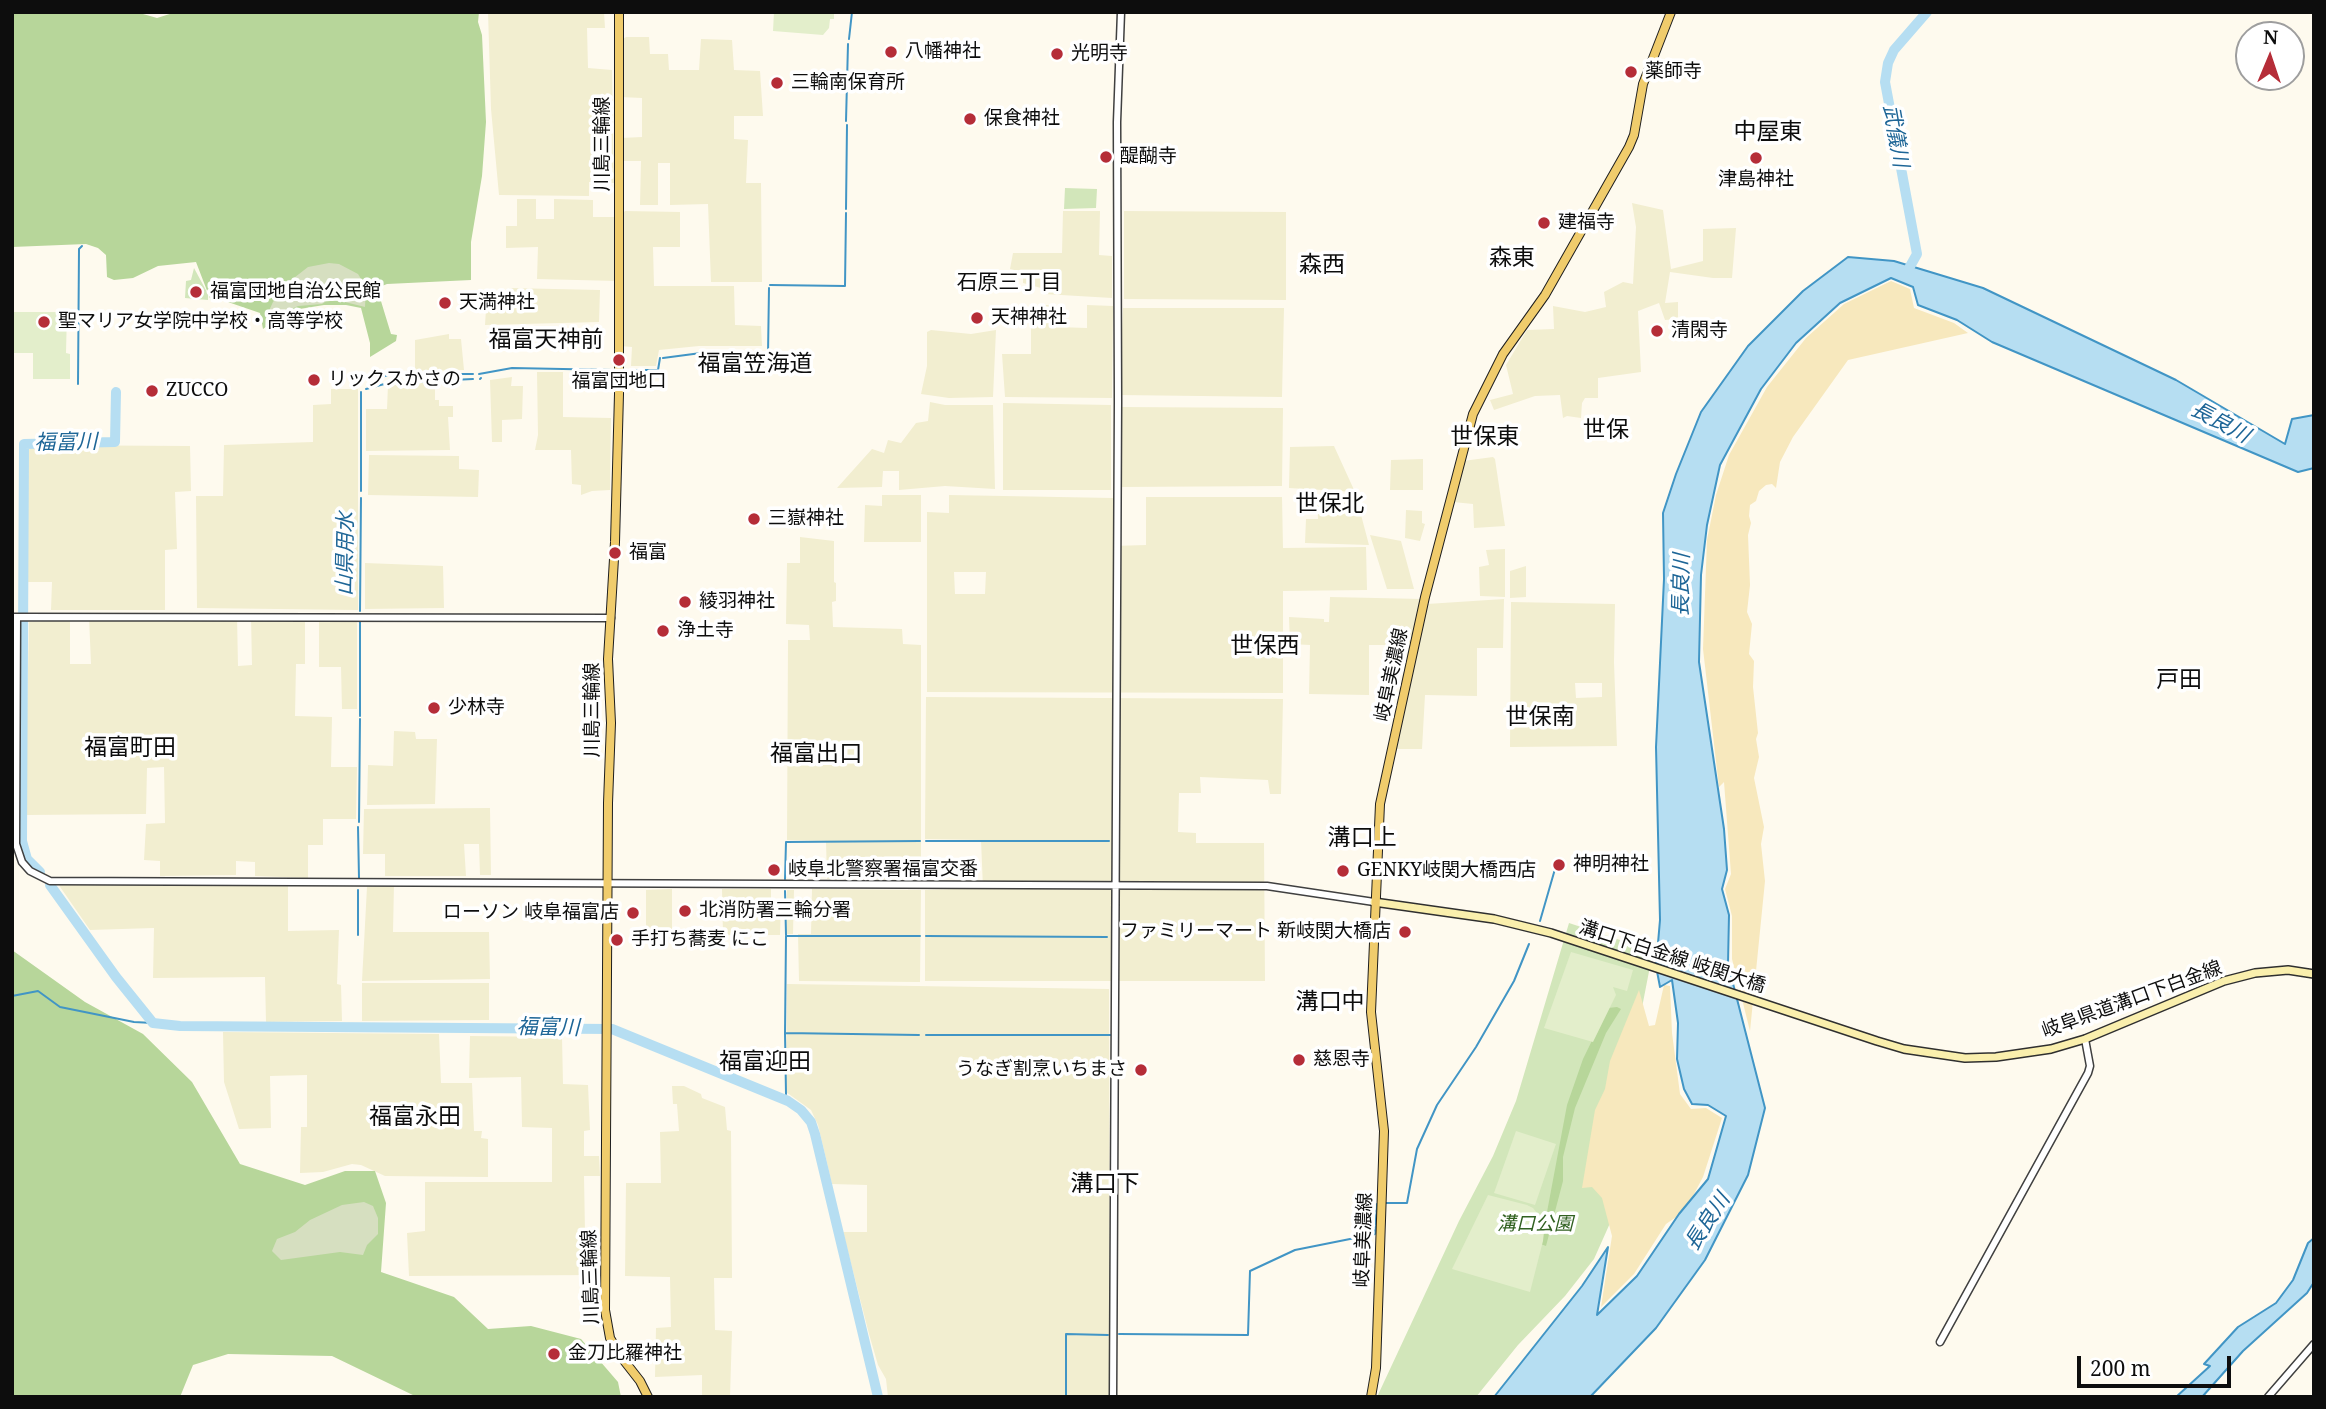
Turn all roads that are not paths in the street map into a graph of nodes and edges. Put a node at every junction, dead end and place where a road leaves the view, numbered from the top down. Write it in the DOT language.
graph roads {
  1 [pos="620,12"];
  2 [pos="1121,12"];
  3 [pos="1671,12"];
  4 [pos="19,617"];
  5 [pos="611,618"];
  6 [pos="608,884"];
  7 [pos="1116,885"];
  8 [pos="1374,902"];
  9 [pos="2314,974"];
  10 [pos="1839,1029"];
  11 [pos="2084,1039"];
  12 [pos="1940,1342"];
  13 [pos="2314,1344"];
  14 [pos="648,1397"];
  15 [pos="1113,1397"];
  16 [pos="1371,1397"];
  17 [pos="2268,1397"];
  1 -- 5 [label="main road, 川島三輪線"];
  2 -- 7 [label="street"];
  3 -- 8 [label="main road, 岐阜美濃線"];
  4 -- 5 [label="street"];
  4 -- 6 [label="street"];
  5 -- 6 [label="main road, 川島三輪線"];
  6 -- 7 [label="street"];
  6 -- 14 [label="main road, 川島三輪線"];
  7 -- 8 [label="street"];
  7 -- 15 [label="street"];
  8 -- 10 [label="main road, 溝口下白金線 岐関大橋"];
  8 -- 16 [label="main road, 岐阜美濃線"];
  9 -- 11 [label="main road, 岐阜県道溝口下白金線"];
  10 -- 11 [label="main road, 岐阜県道溝口下白金線"];
  11 -- 12 [label="street"];
  13 -- 17 [label="street"];
}
